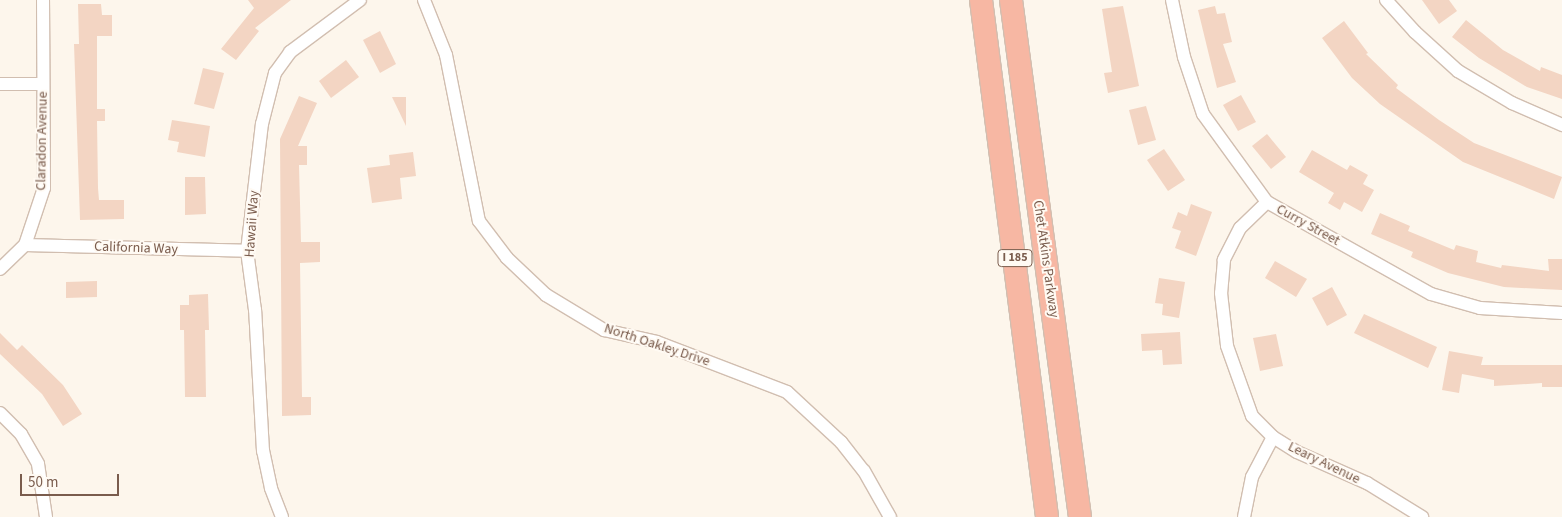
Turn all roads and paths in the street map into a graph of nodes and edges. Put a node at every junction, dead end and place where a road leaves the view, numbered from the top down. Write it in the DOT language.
graph roads {
  1 [pos="43,0"];
  2 [pos="360,0"];
  3 [pos="424,0"];
  4 [pos="981,0"];
  5 [pos="1012,0"];
  6 [pos="1172,0"];
  7 [pos="1386,0"];
  8 [pos="0,84"];
  9 [pos="43,84"];
  10 [pos="1562,126"];
  11 [pos="1267,202"];
  12 [pos="25,245"];
  13 [pos="247,251"];
  14 [pos="0,269"];
  15 [pos="1562,313"];
  16 [pos="0,412"];
  17 [pos="1274,437"];
  18 [pos="46,517"];
  19 [pos="282,517"];
  20 [pos="890,517"];
  21 [pos="1047,517"];
  22 [pos="1080,517"];
  23 [pos="1244,517"];
  24 [pos="1422,517"];
  1 -- 9 [label="street, Claradon Avenue"];
  2 -- 13 [label="street, Hawaii Way"];
  3 -- 20 [label="street, North Oakley Drive"];
  4 -- 21 [label="highway, I 185"];
  5 -- 22 [label="highway, Chet Atkins Parkway / I 185"];
  6 -- 11 [label="street, Curry Street"];
  7 -- 10 [label="street"];
  8 -- 9 [label="street"];
  9 -- 12 [label="street, Claradon Avenue"];
  11 -- 15 [label="street, Curry Street"];
  11 -- 17 [label="street, Leary Avenue"];
  12 -- 13 [label="street, California Way"];
  12 -- 14 [label="street, Claradon Avenue"];
  13 -- 19 [label="street, Hawaii Way"];
  16 -- 18 [label="street"];
  17 -- 23 [label="street"];
  17 -- 24 [label="street, Leary Avenue"];
}
